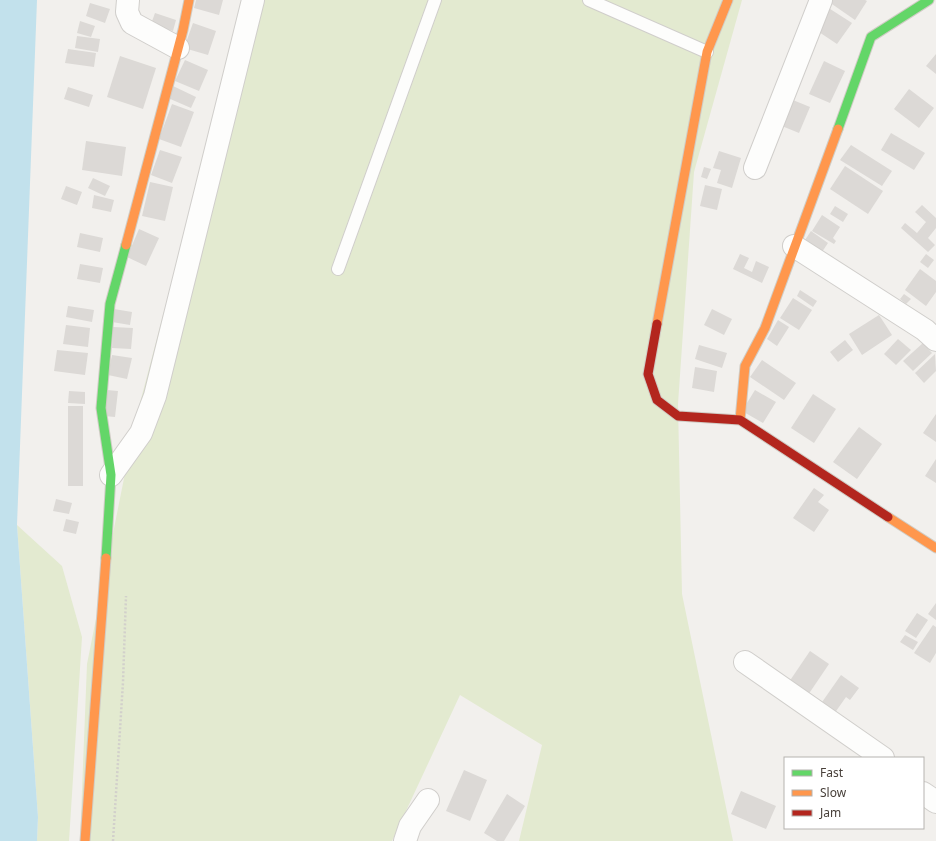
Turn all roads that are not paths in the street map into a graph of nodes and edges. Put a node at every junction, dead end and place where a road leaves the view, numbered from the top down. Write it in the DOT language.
graph roads {
  1 [pos="128,0"];
  2 [pos="189,0"];
  3 [pos="253,0"];
  4 [pos="435,0"];
  5 [pos="589,0"];
  6 [pos="728,0"];
  7 [pos="822,0"];
  8 [pos="929,0"];
  9 [pos="178,48"];
  10 [pos="706,52"];
  11 [pos="755,168"];
  12 [pos="794,246"];
  13 [pos="338,269"];
  14 [pos="936,340"];
  15 [pos="740,420"];
  16 [pos="111,475"];
  17 [pos="936,548"];
  18 [pos="745,662"];
  19 [pos="882,757"];
  20 [pos="924,794"];
  21 [pos="428,800"];
  22 [pos="936,802"];
  23 [pos="85,841"];
  24 [pos="405,841"];
  1 -- 9 [label="street"];
  2 -- 9 [label="street"];
  3 -- 16 [label="street"];
  4 -- 13 [label="lane"];
  5 -- 10 [label="lane"];
  6 -- 10 [label="street"];
  7 -- 11 [label="street"];
  8 -- 12 [label="street"];
  9 -- 16 [label="street"];
  10 -- 15 [label="street"];
  12 -- 14 [label="street"];
  12 -- 15 [label="street"];
  15 -- 17 [label="street"];
  16 -- 23 [label="street"];
  18 -- 19 [label="street"];
  20 -- 22 [label="street"];
  21 -- 24 [label="street"];
}
